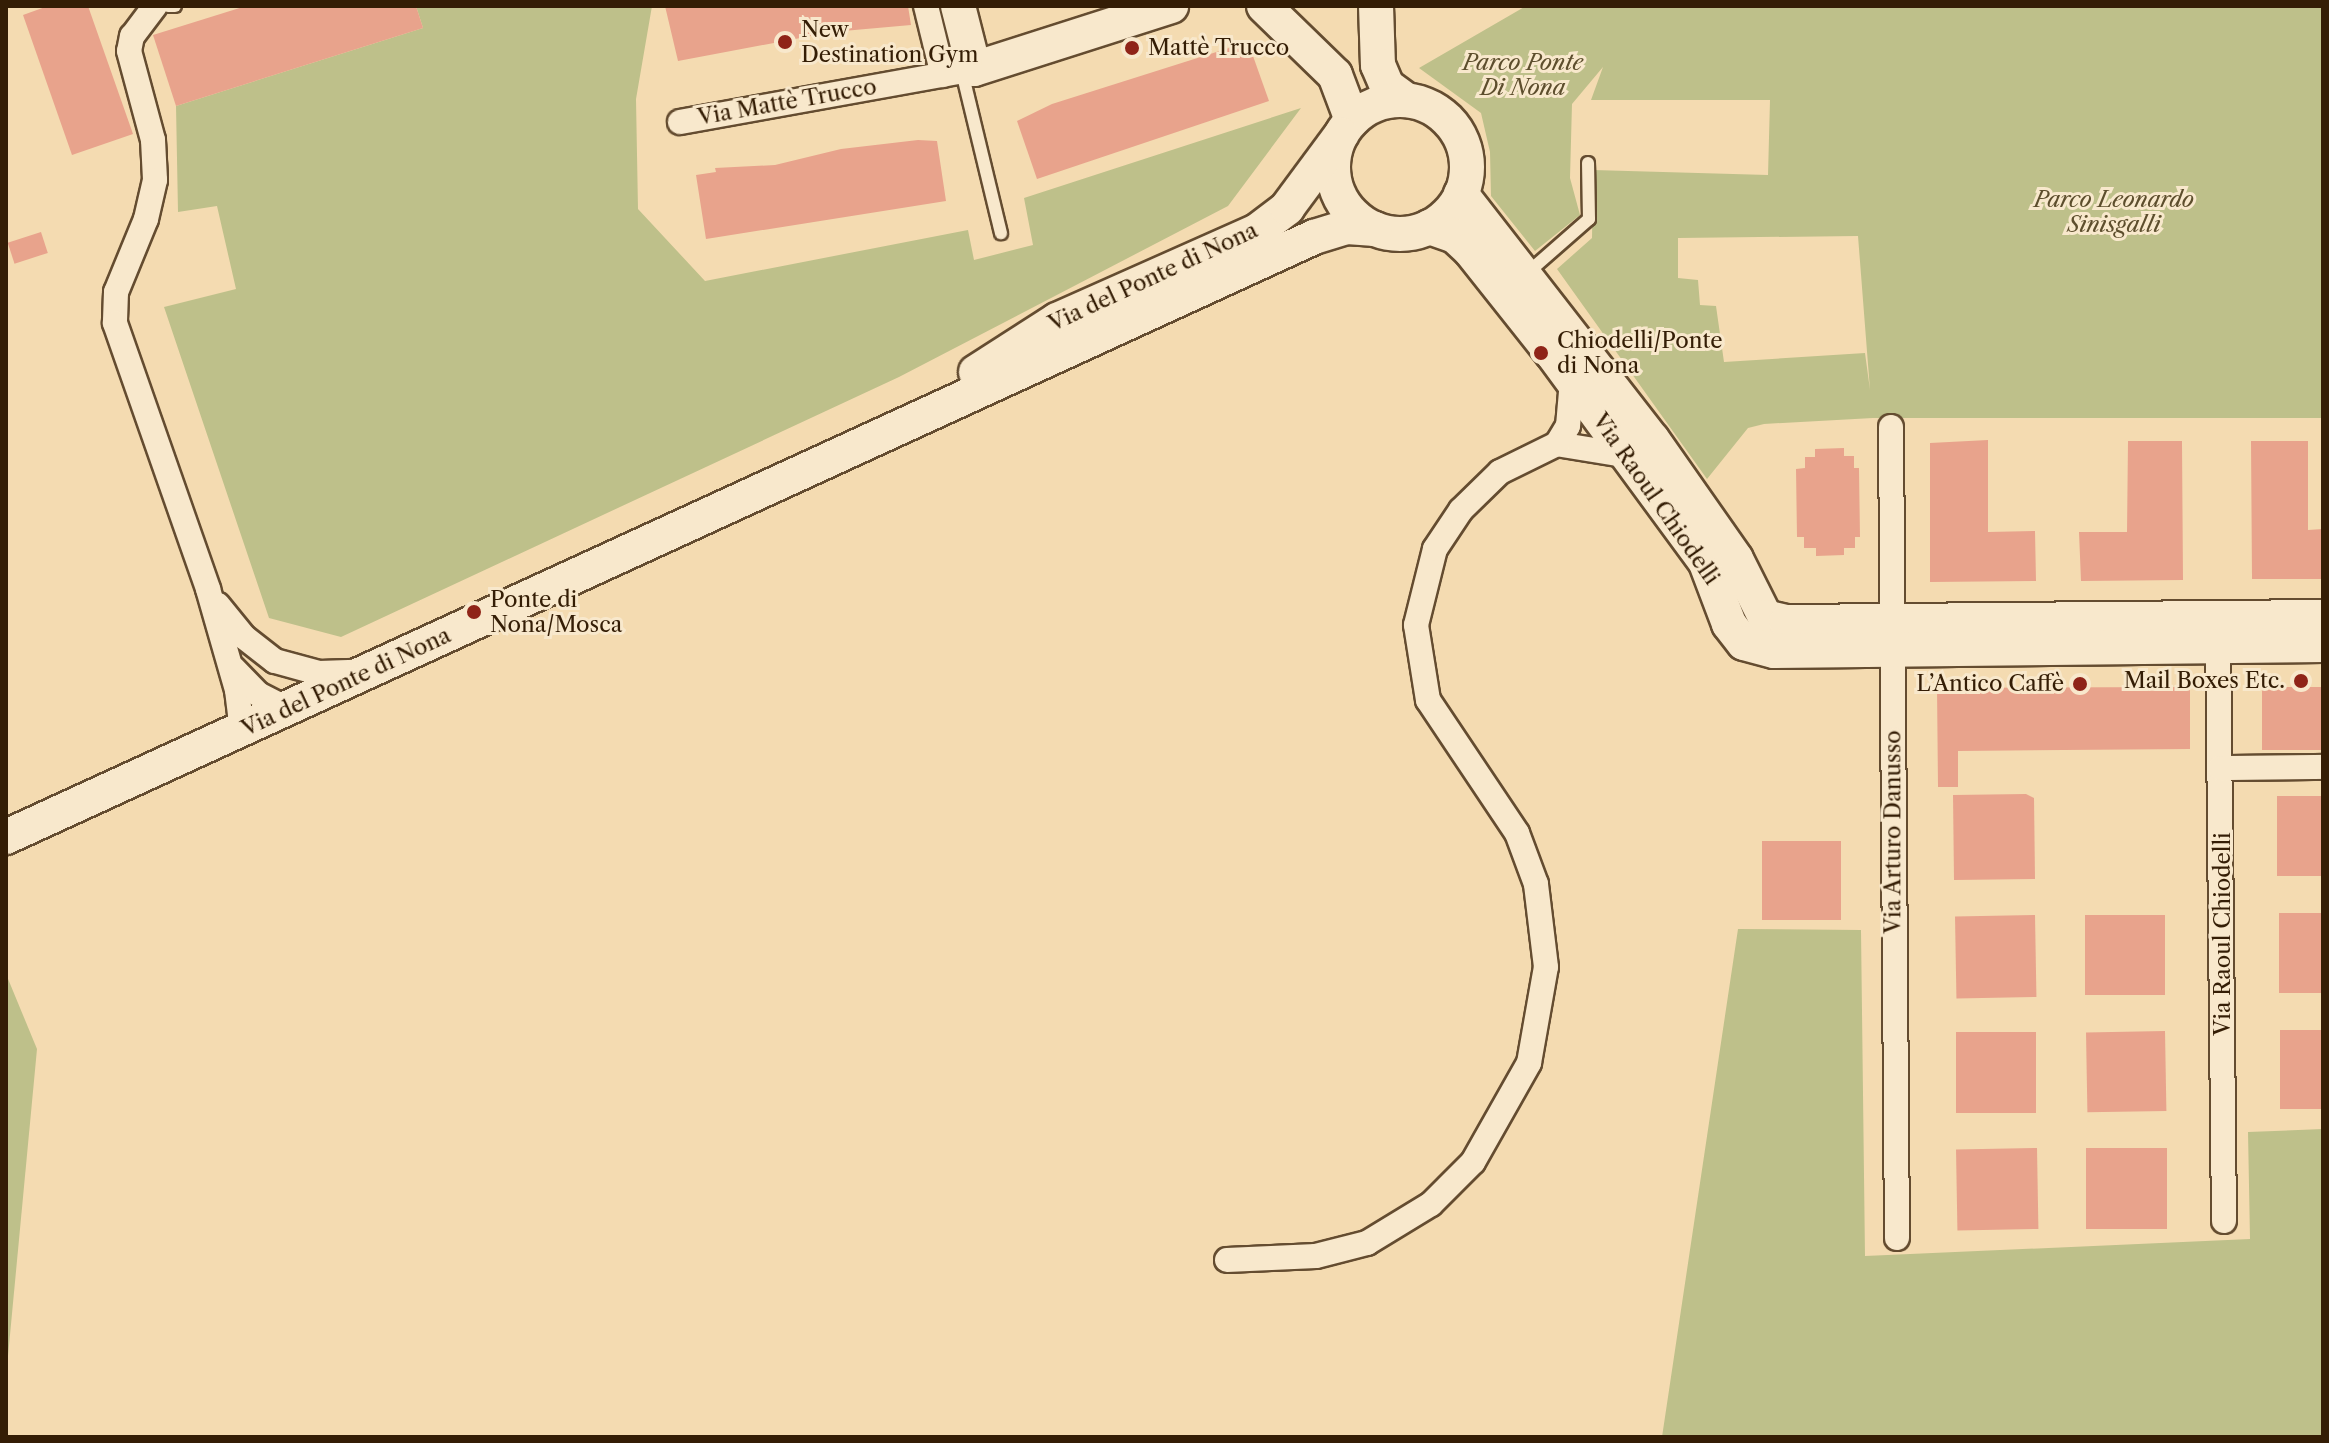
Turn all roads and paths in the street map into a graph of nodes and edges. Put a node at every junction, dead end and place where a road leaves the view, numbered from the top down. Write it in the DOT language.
graph roads {
  1 [pos="155,6"];
  2 [pos="168,6"];
  3 [pos="175,6"];
  4 [pos="926,6"];
  5 [pos="958,6"];
  6 [pos="1171,6"];
  7 [pos="1264,6"];
  8 [pos="1376,6"];
  9 [pos="960,72"];
  10 [pos="1405,99"];
  11 [pos="680,122"];
  12 [pos="1346,127"];
  13 [pos="1588,163"];
  14 [pos="1461,194"];
  15 [pos="1429,227"];
  16 [pos="1375,229"];
  17 [pos="1001,233"];
  18 [pos="1525,275"];
  19 [pos="1572,380"];
  20 [pos="1891,427"];
  21 [pos="1557,444"];
  22 [pos="860,445"];
  23 [pos="1630,456"];
  24 [pos="208,589"];
  25 [pos="2323,617"];
  26 [pos="2218,632"];
  27 [pos="1892,635"];
  28 [pos="2323,645"];
  29 [pos="275,661"];
  30 [pos="230,664"];
  31 [pos="369,670"];
  32 [pos="288,709"];
  33 [pos="242,731"];
  34 [pos="2323,767"];
  35 [pos="2220,768"];
  36 [pos="6,837"];
  37 [pos="2224,1221"];
  38 [pos="1897,1238"];
  39 [pos="1227,1260"];
  1 -- 24 [label="street"];
  2 -- 3 [label="lane"];
  4 -- 9 [label="street"];
  5 -- 9 [label="main road"];
  6 -- 9 [label="main road, Via Mattè Trucco"];
  7 -- 12 [label="main road"];
  8 -- 10 [label="main road"];
  9 -- 11 [label="street, Via Mattè Trucco"];
  9 -- 17 [label="lane"];
  10 -- 12 [label="main road"];
  10 -- 14 [label="main road"];
  12 -- 16 [label="main road"];
  12 -- 22 [label="main road, Via del Ponte di Nona"];
  13 -- 18 [label="lane"];
  14 -- 15 [label="main road"];
  14 -- 18 [label="main road, Via Raoul Chiodelli"];
  15 -- 16 [label="main road"];
  15 -- 19 [label="main road, Via Raoul Chiodelli"];
  16 -- 22 [label="main road, Via del Ponte di Nona"];
  18 -- 27 [label="main road, Via Raoul Chiodelli"];
  19 -- 21 [label="street"];
  19 -- 23 [label="main road, Via Raoul Chiodelli"];
  20 -- 27 [label="street, Via Arturo Danusso"];
  21 -- 23 [label="street"];
  21 -- 39 [label="street"];
  22 -- 31 [label="main road, Via del Ponte di Nona"];
  23 -- 27 [label="main road, Via Raoul Chiodelli"];
  24 -- 29 [label="street"];
  24 -- 30 [label="street"];
  25 -- 26 [label="main road, Via Raoul Chiodelli"];
  26 -- 27 [label="main road, Via Raoul Chiodelli"];
  26 -- 28 [label="main road, Via Raoul Chiodelli"];
  26 -- 35 [label="street, Via Raoul Chiodelli"];
  27 -- 38 [label="street, Via Arturo Danusso"];
  29 -- 31 [label="street"];
  29 -- 32 [label="street"];
  30 -- 32 [label="street"];
  30 -- 33 [label="street"];
  31 -- 32 [label="main road, Via del Ponte di Nona"];
  32 -- 33 [label="main road, Via del Ponte di Nona"];
  33 -- 36 [label="main road, Via del Ponte di Nona"];
  34 -- 35 [label="street"];
  35 -- 37 [label="street, Via Raoul Chiodelli"];
}
